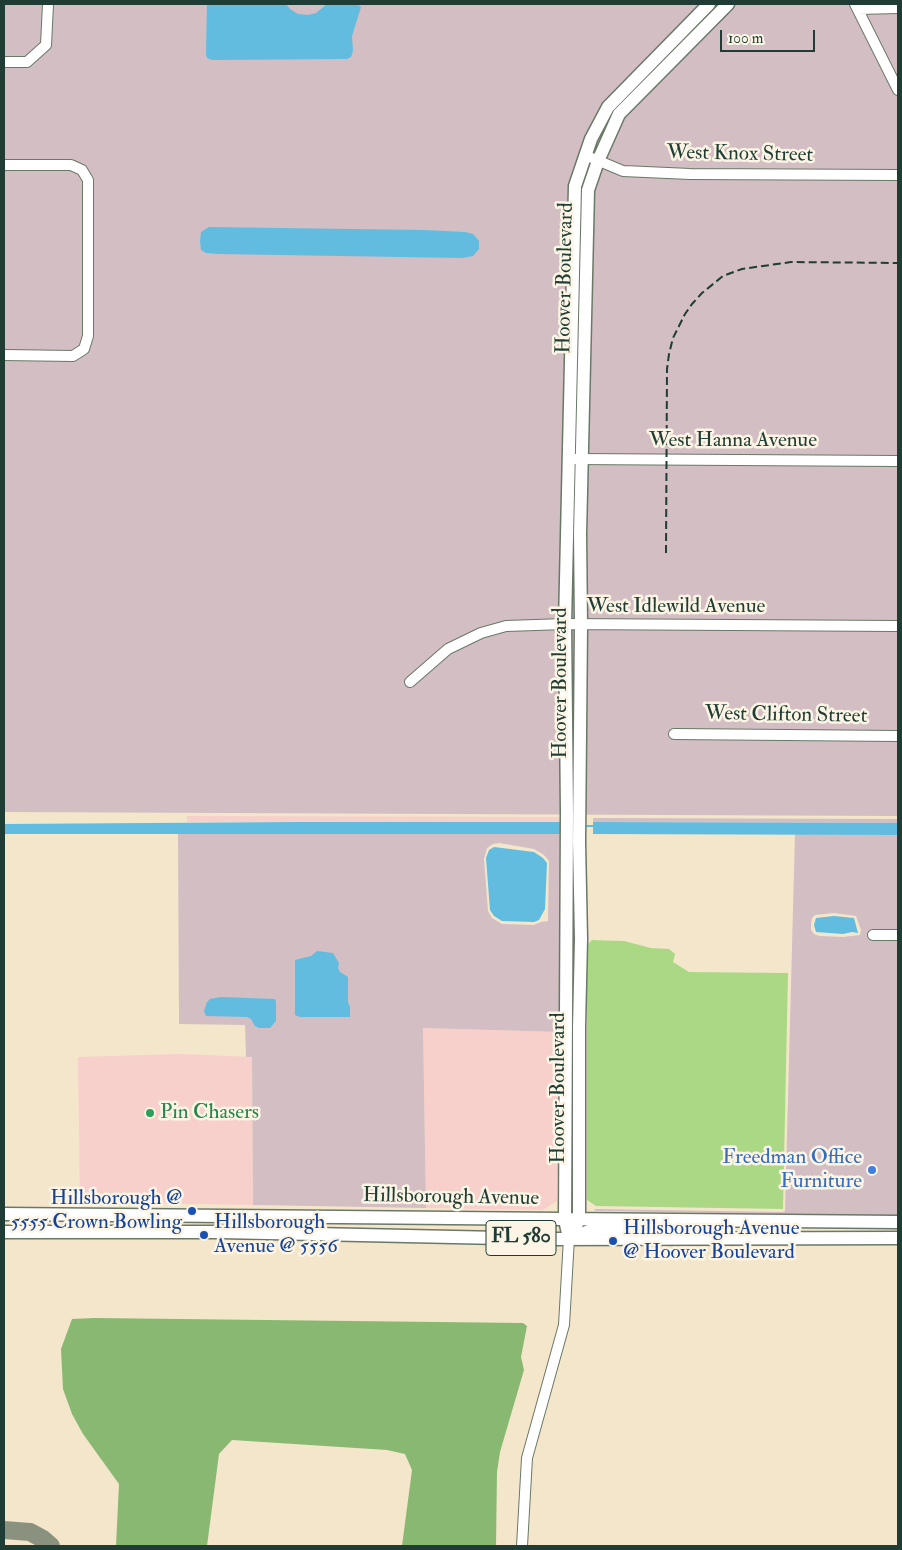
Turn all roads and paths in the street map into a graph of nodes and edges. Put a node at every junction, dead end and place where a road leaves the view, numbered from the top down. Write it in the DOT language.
graph roads {
  1 [pos="48,4"];
  2 [pos="709,4"];
  3 [pos="728,4"];
  4 [pos="856,6"];
  5 [pos="898,8"];
  6 [pos="4,62"];
  7 [pos="898,90"];
  8 [pos="585,155"];
  9 [pos="598,161"];
  10 [pos="4,165"];
  11 [pos="898,175"];
  12 [pos="4,355"];
  13 [pos="568,459"];
  14 [pos="582,459"];
  15 [pos="898,461"];
  16 [pos="565,624"];
  17 [pos="581,625"];
  18 [pos="898,626"];
  19 [pos="410,682"];
  20 [pos="674,734"];
  21 [pos="898,736"];
  22 [pos="873,935"];
  23 [pos="898,935"];
  24 [pos="4,1214"];
  25 [pos="125,1216"];
  26 [pos="322,1218"];
  27 [pos="565,1220"];
  28 [pos="579,1220"];
  29 [pos="712,1220"];
  30 [pos="840,1221"];
  31 [pos="898,1222"];
  32 [pos="4,1232"];
  33 [pos="35,1232"];
  34 [pos="221,1232"];
  35 [pos="569,1238"];
  36 [pos="744,1238"];
  37 [pos="898,1238"];
  38 [pos="522,1546"];
  1 -- 6 [label="street"];
  2 -- 8 [label="main road, Hoover Boulevard"];
  3 -- 9 [label="main road, Hoover Boulevard"];
  4 -- 5 [label="street"];
  4 -- 7 [label="street"];
  8 -- 9 [label="street, West Knox Street"];
  8 -- 13 [label="main road, Hoover Boulevard"];
  9 -- 11 [label="street, West Knox Street"];
  9 -- 14 [label="main road, Hoover Boulevard"];
  10 -- 12 [label="street"];
  13 -- 14 [label="street, West Hanna Avenue"];
  13 -- 16 [label="main road, Hoover Boulevard"];
  14 -- 15 [label="street, West Hanna Avenue"];
  14 -- 17 [label="main road, Hoover Boulevard"];
  16 -- 17 [label="street, West Idlewild Avenue"];
  16 -- 19 [label="street, West Idlewild Avenue"];
  16 -- 27 [label="main road, Hoover Boulevard"];
  17 -- 18 [label="street, West Idlewild Avenue"];
  17 -- 28 [label="main road, Hoover Boulevard"];
  20 -- 21 [label="street, West Clifton Street"];
  22 -- 23 [label="street"];
  24 -- 25 [label="main road, Hillsborough Avenue / FL 580"];
  25 -- 26 [label="main road, Hillsborough Avenue / FL 580"];
  25 -- 33 [label="main road"];
  26 -- 27 [label="main road, Hillsborough Avenue / FL 580"];
  26 -- 34 [label="main road"];
  27 -- 28 [label="main road, Hillsborough Avenue / FL 580"];
  27 -- 35 [label="main road, Hoover Boulevard"];
  28 -- 29 [label="main road, Hillsborough Avenue / FL 580"];
  28 -- 35 [label="main road, Hoover Boulevard"];
  29 -- 30 [label="main road, Hillsborough Avenue / FL 580"];
  29 -- 35 [label="main road"];
  30 -- 31 [label="main road, Hillsborough Avenue / FL 580"];
  30 -- 36 [label="main road"];
  32 -- 33 [label="main road, Hillsborough Avenue / FL 580"];
  33 -- 34 [label="main road, Hillsborough Avenue / FL 580"];
  34 -- 35 [label="main road, Hillsborough Avenue / FL 580"];
  35 -- 36 [label="main road, Hillsborough Avenue / FL 580"];
  35 -- 38 [label="street"];
  36 -- 37 [label="main road, Hillsborough Avenue / FL 580"];
}
